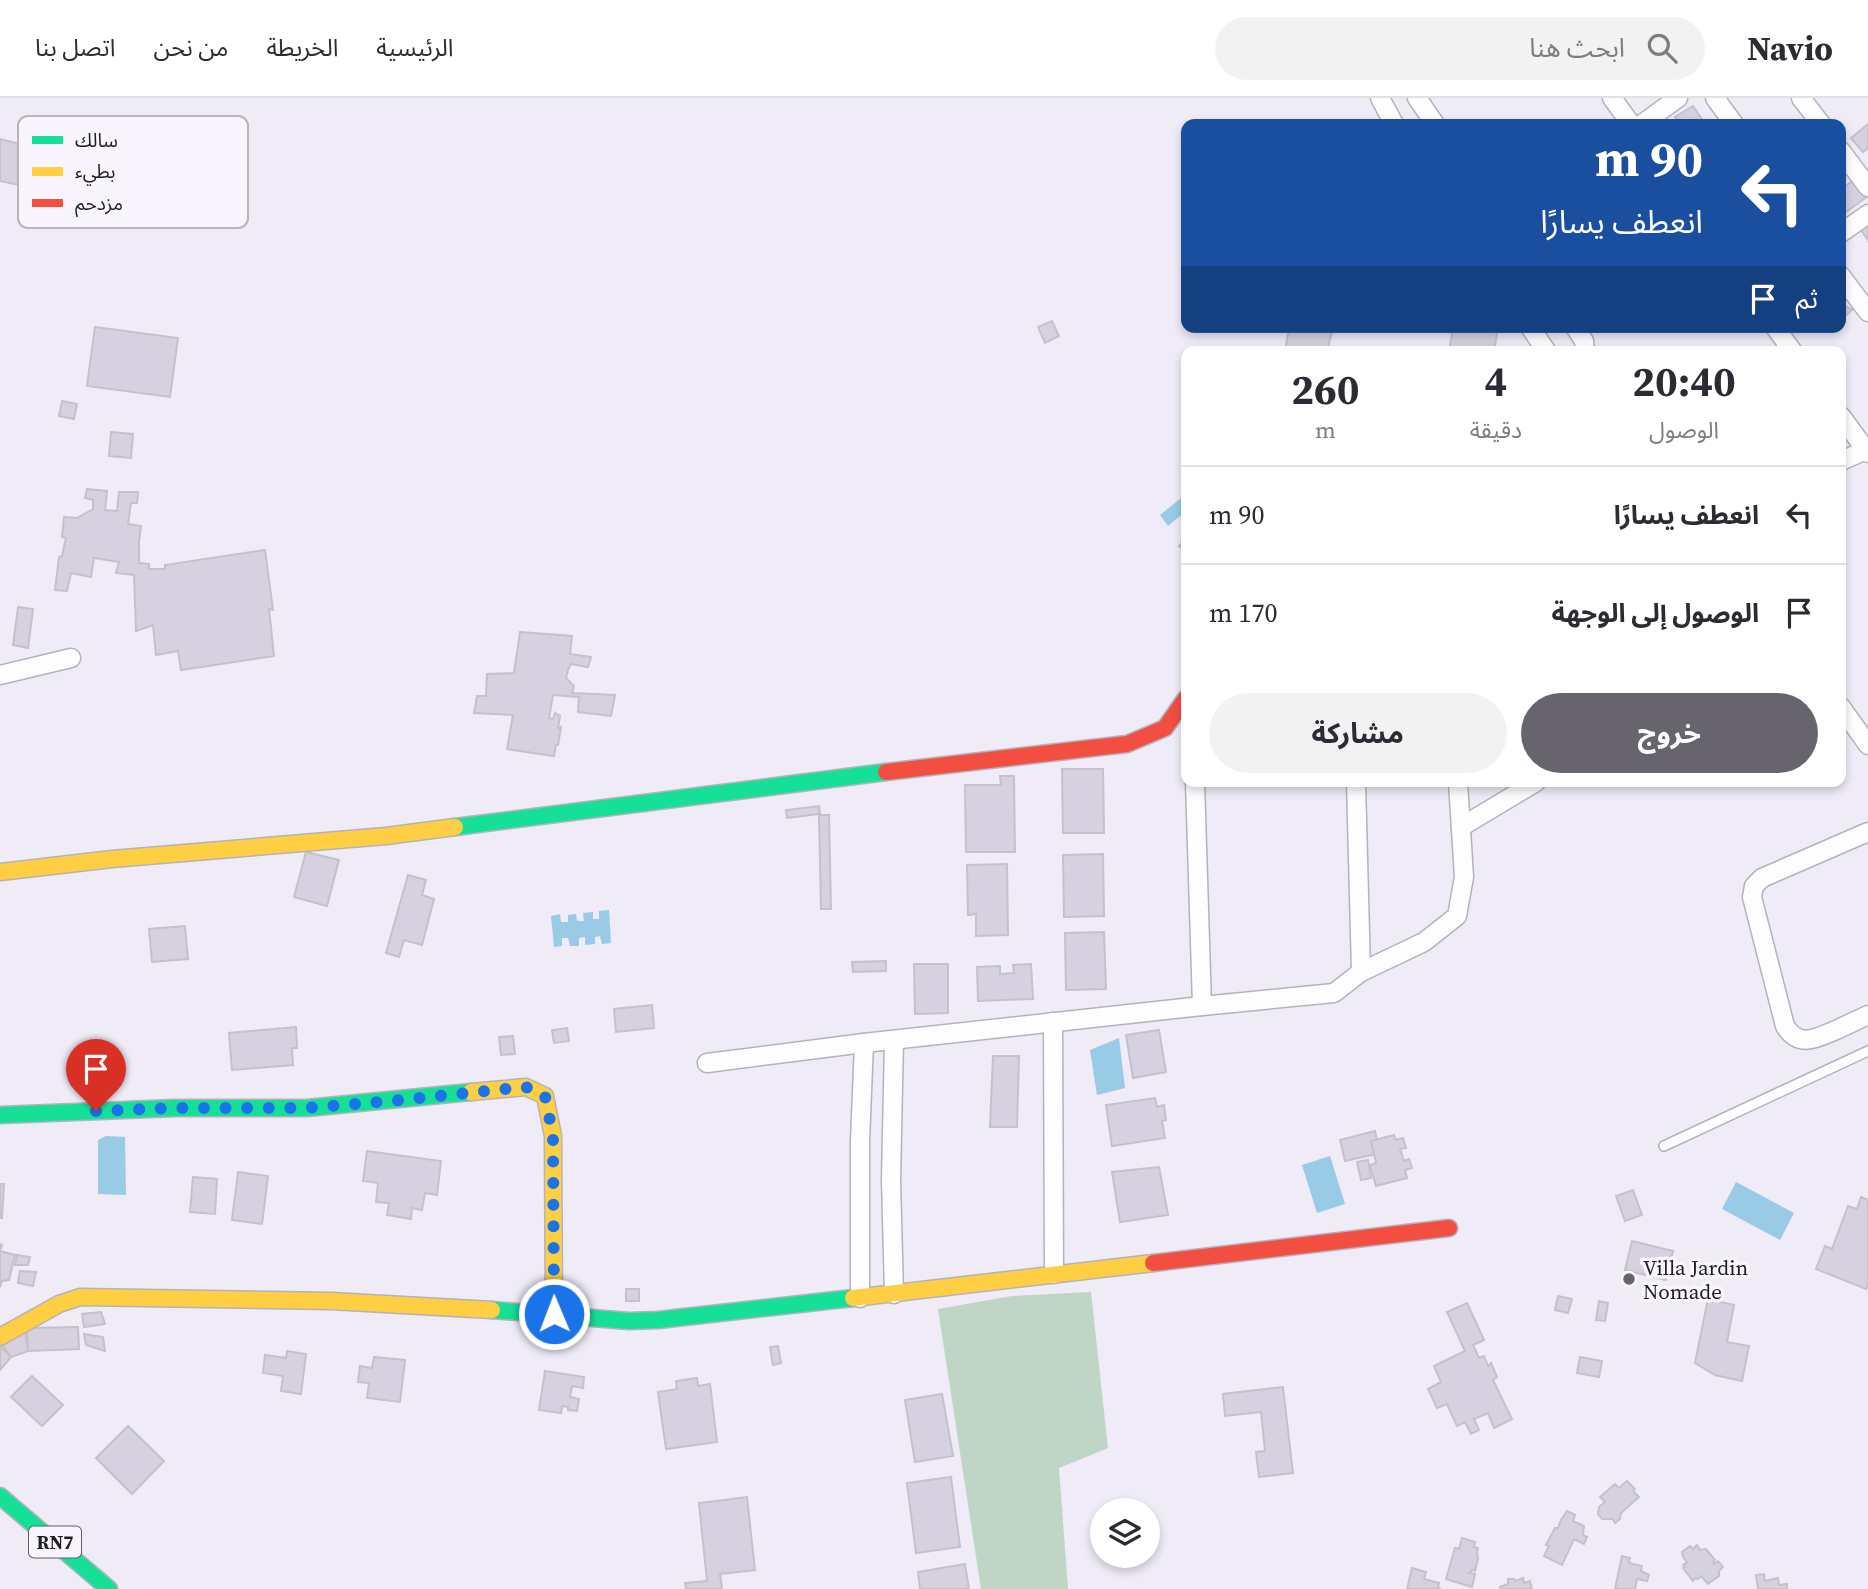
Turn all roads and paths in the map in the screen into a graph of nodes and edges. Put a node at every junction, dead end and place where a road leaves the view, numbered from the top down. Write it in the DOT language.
graph roads {
  1 [pos="1380,98"];
  2 [pos="1417,98"];
  3 [pos="1612,98"];
  4 [pos="1678,98"];
  5 [pos="1715,98"];
  6 [pos="1801,98"];
  7 [pos="1391,119"];
  8 [pos="1432,119"];
  9 [pos="1627,119"];
  10 [pos="1649,119"];
  11 [pos="1730,119"];
  12 [pos="1817,119"];
  13 [pos="1846,158"];
  14 [pos="1868,187"];
  15 [pos="1868,214"];
  16 [pos="1846,229"];
  17 [pos="1846,283"];
  18 [pos="1868,312"];
  19 [pos="1846,423"];
  20 [pos="1859,441"];
  21 [pos="1846,455"];
  22 [pos="71,658"];
  23 [pos="0,675"];
  24 [pos="1181,711"];
  25 [pos="1846,714"];
  26 [pos="1166,728"];
  27 [pos="1868,745"];
  28 [pos="1195,787"];
  29 [pos="1356,787"];
  30 [pos="1458,787"];
  31 [pos="1528,787"];
  32 [pos="1461,827"];
  33 [pos="1868,832"];
  34 [pos="0,872"];
  35 [pos="1361,972"];
  36 [pos="1202,1006"];
  37 [pos="1868,1015"];
  38 [pos="1053,1023"];
  39 [pos="894,1040"];
  40 [pos="864,1043"];
  41 [pos="1868,1051"];
  42 [pos="707,1063"];
  43 [pos="0,1115"];
  44 [pos="891,1136"];
  45 [pos="860,1141"];
  46 [pos="1664,1146"];
  47 [pos="1449,1228"];
  48 [pos="1054,1274"];
  49 [pos="894,1294"];
  50 [pos="860,1298"];
  51 [pos="554,1314"];
  52 [pos="0,1337"];
  53 [pos="0,1496"];
  54 [pos="109,1589"];
  1 -- 7 [label="street"];
  2 -- 8 [label="street"];
  3 -- 9 [label="street"];
  4 -- 10 [label="street"];
  5 -- 11 [label="street"];
  6 -- 12 [label="street"];
  13 -- 14 [label="street"];
  15 -- 16 [label="street"];
  17 -- 18 [label="street"];
  19 -- 20 [label="street"];
  20 -- 21 [label="street"];
  22 -- 23 [label="street"];
  24 -- 26 [label="street"];
  25 -- 27 [label="street"];
  26 -- 34 [label="street"];
  28 -- 36 [label="street"];
  29 -- 35 [label="street"];
  30 -- 32 [label="street"];
  31 -- 32 [label="street"];
  32 -- 35 [label="street"];
  33 -- 37 [label="street"];
  35 -- 36 [label="street"];
  36 -- 38 [label="street"];
  38 -- 39 [label="street"];
  38 -- 48 [label="street"];
  39 -- 40 [label="street"];
  39 -- 44 [label="street"];
  40 -- 42 [label="street"];
  40 -- 45 [label="street"];
  41 -- 46 [label="lane"];
  43 -- 51 [label="street"];
  44 -- 45 [label="street"];
  44 -- 49 [label="street"];
  45 -- 50 [label="street"];
  47 -- 48 [label="street"];
  48 -- 49 [label="street"];
  49 -- 50 [label="street"];
  50 -- 51 [label="street"];
  51 -- 52 [label="street"];
  53 -- 54 [label="street, RN7"];
}
